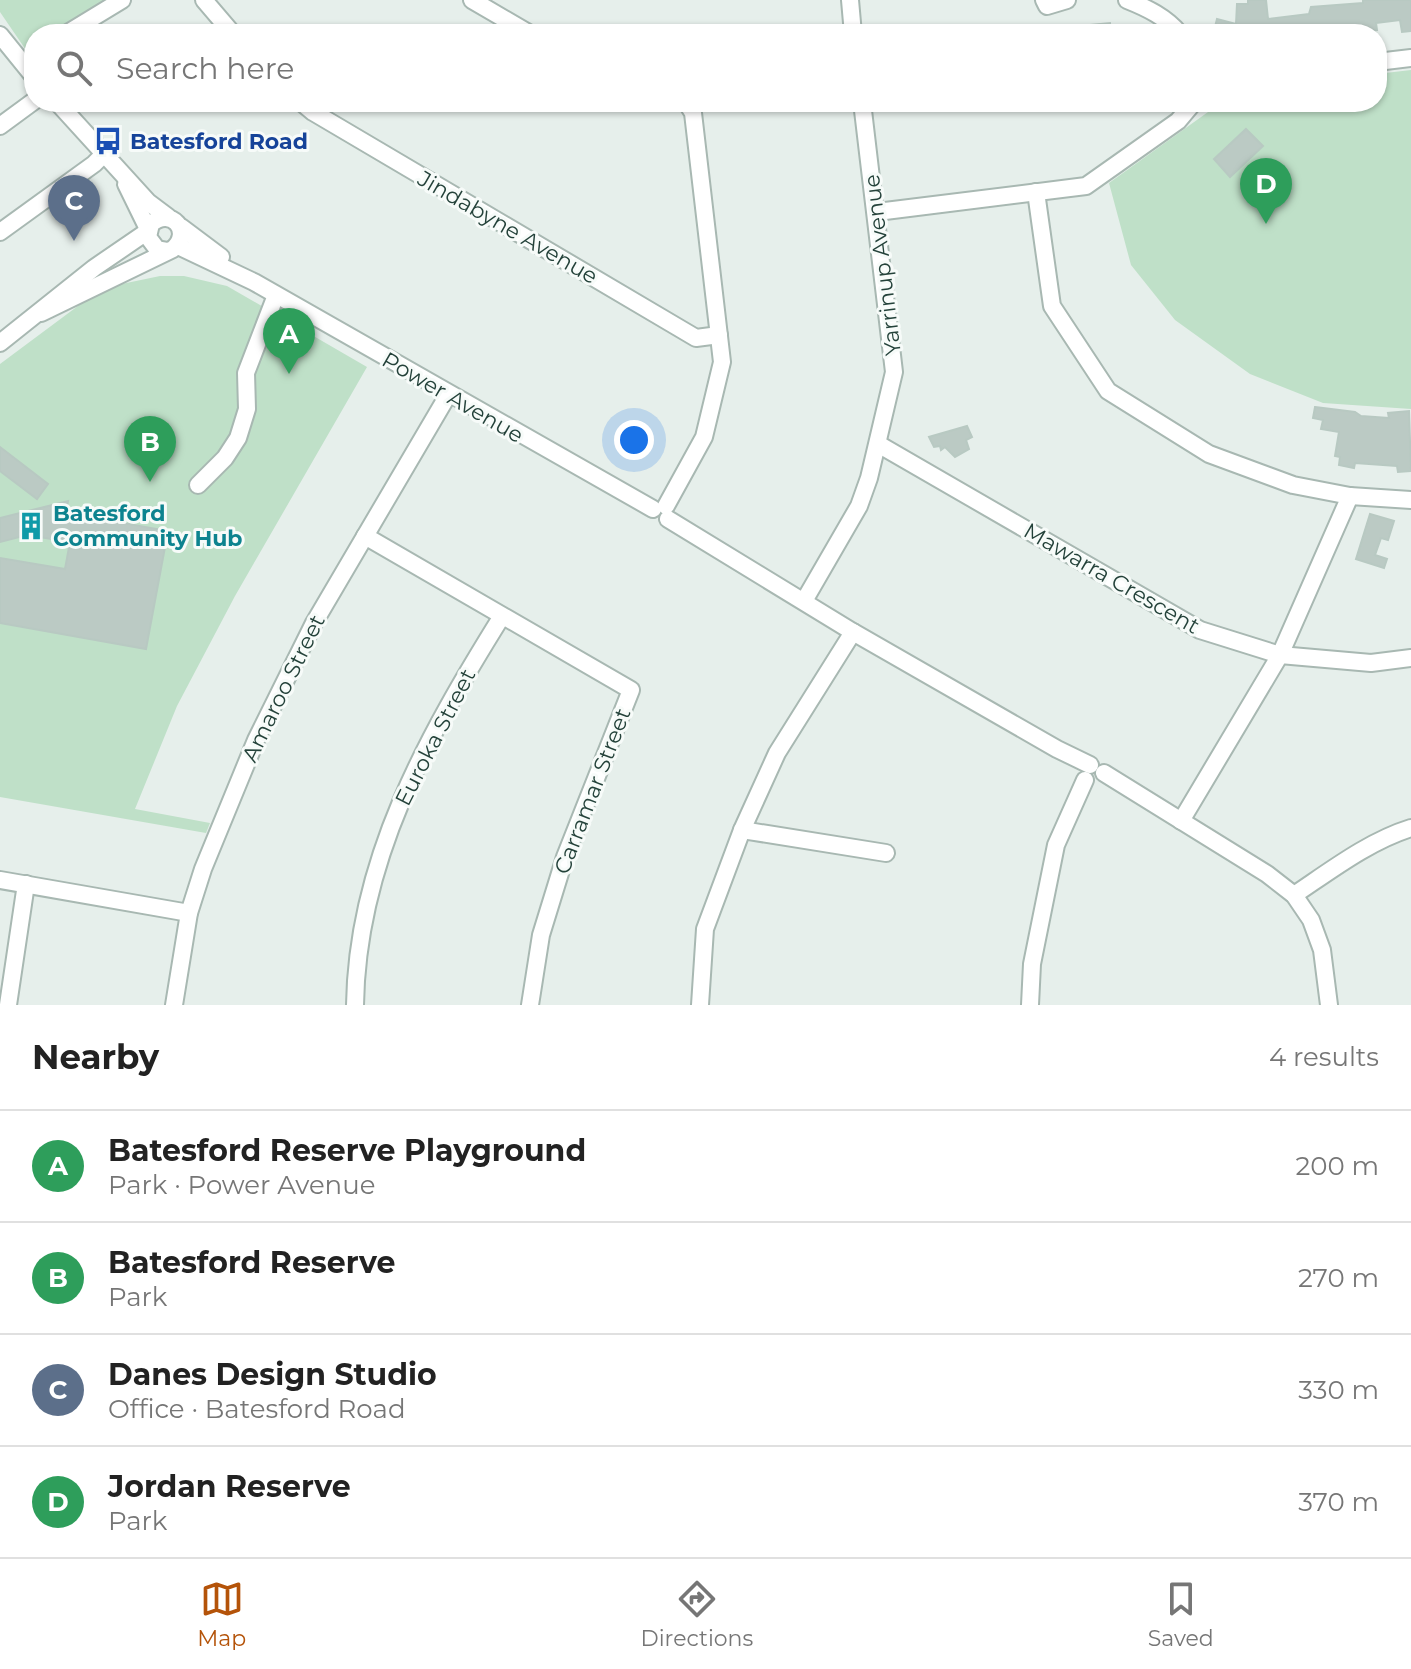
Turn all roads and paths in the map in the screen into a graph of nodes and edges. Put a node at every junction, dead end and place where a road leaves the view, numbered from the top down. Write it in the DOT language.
graph roads {
  1 [pos="122,0"];
  2 [pos="204,0"];
  3 [pos="850,0"];
  4 [pos="1044,0"];
  5 [pos="1067,0"];
  6 [pos="1127,0"];
  7 [pos="477,1"];
  8 [pos="82,24"];
  9 [pos="224,24"];
  10 [pos="514,24"];
  11 [pos="852,24"];
  12 [pos="1170,24"];
  13 [pos="0,35"];
  14 [pos="24,55"];
  15 [pos="1411,58"];
  16 [pos="1387,61"];
  17 [pos="24,108"];
  18 [pos="66,112"];
  19 [pos="313,112"];
  20 [pos="692,112"];
  21 [pos="863,112"];
  22 [pos="1186,112"];
  23 [pos="0,126"];
  24 [pos="110,158"];
  25 [pos="1036,192"];
  26 [pos="877,212"];
  27 [pos="174,222"];
  28 [pos="148,230"];
  29 [pos="0,232"];
  30 [pos="173,248"];
  31 [pos="254,282"];
  32 [pos="276,295"];
  33 [pos="41,313"];
  34 [pos="719,335"];
  35 [pos="0,343"];
  36 [pos="448,395"];
  37 [pos="878,444"];
  38 [pos="198,485"];
  39 [pos="1350,496"];
  40 [pos="1411,500"];
  41 [pos="662,511"];
  42 [pos="365,536"];
  43 [pos="804,601"];
  44 [pos="502,616"];
  45 [pos="853,632"];
  46 [pos="1280,655"];
  47 [pos="1411,658"];
  48 [pos="1092,777"];
  49 [pos="1181,821"];
  50 [pos="1411,828"];
  51 [pos="742,830"];
  52 [pos="886,853"];
  53 [pos="0,880"];
  54 [pos="26,884"];
  55 [pos="1294,895"];
  56 [pos="189,913"];
  57 [pos="8,1005"];
  58 [pos="174,1005"];
  59 [pos="355,1005"];
  60 [pos="530,1005"];
  61 [pos="700,1005"];
  62 [pos="1030,1005"];
  63 [pos="1329,1005"];
  1 -- 8 [label="street"];
  2 -- 9 [label="street"];
  3 -- 11 [label="street"];
  4 -- 5 [label="street"];
  6 -- 12 [label="street"];
  7 -- 10 [label="street"];
  13 -- 14 [label="street"];
  15 -- 16 [label="street"];
  17 -- 23 [label="street"];
  18 -- 24 [label="street, Power Avenue"];
  19 -- 34 [label="street, Jindabyne Avenue"];
  20 -- 34 [label="street"];
  21 -- 26 [label="street, Yarrinup Avenue"];
  22 -- 25 [label="street"];
  24 -- 27 [label="street, Power Avenue"];
  24 -- 28 [label="street, Power Avenue"];
  24 -- 29 [label="street"];
  25 -- 26 [label="street"];
  25 -- 39 [label="street"];
  26 -- 37 [label="street, Yarrinup Avenue"];
  27 -- 28 [label="street"];
  27 -- 30 [label="street"];
  27 -- 31 [label="street, Power Avenue"];
  28 -- 30 [label="street"];
  28 -- 33 [label="street"];
  30 -- 31 [label="street, Power Avenue"];
  30 -- 33 [label="street"];
  31 -- 32 [label="street, Power Avenue"];
  32 -- 36 [label="street, Power Avenue"];
  32 -- 38 [label="street"];
  33 -- 35 [label="street"];
  34 -- 41 [label="street"];
  36 -- 41 [label="street, Power Avenue"];
  36 -- 42 [label="street, Amaroo Street"];
  37 -- 43 [label="street, Yarrinup Avenue"];
  37 -- 46 [label="street, Mawarra Crescent"];
  39 -- 40 [label="street"];
  39 -- 46 [label="street"];
  41 -- 43 [label="street, Power Avenue"];
  42 -- 44 [label="street, Carramar Street"];
  42 -- 56 [label="street, Amaroo Street"];
  43 -- 45 [label="street, Power Avenue"];
  44 -- 59 [label="street, Euroka Street"];
  44 -- 60 [label="street, Carramar Street"];
  45 -- 48 [label="street, Power Avenue"];
  45 -- 51 [label="street"];
  46 -- 47 [label="street, Mawarra Crescent"];
  46 -- 49 [label="street"];
  48 -- 49 [label="street, Power Avenue"];
  48 -- 62 [label="street"];
  49 -- 55 [label="street, Power Avenue"];
  50 -- 55 [label="street"];
  51 -- 52 [label="street"];
  51 -- 61 [label="street"];
  53 -- 54 [label="street"];
  54 -- 56 [label="street"];
  54 -- 57 [label="street"];
  55 -- 63 [label="street, Power Avenue"];
  56 -- 58 [label="street, Amaroo Street"];
}
